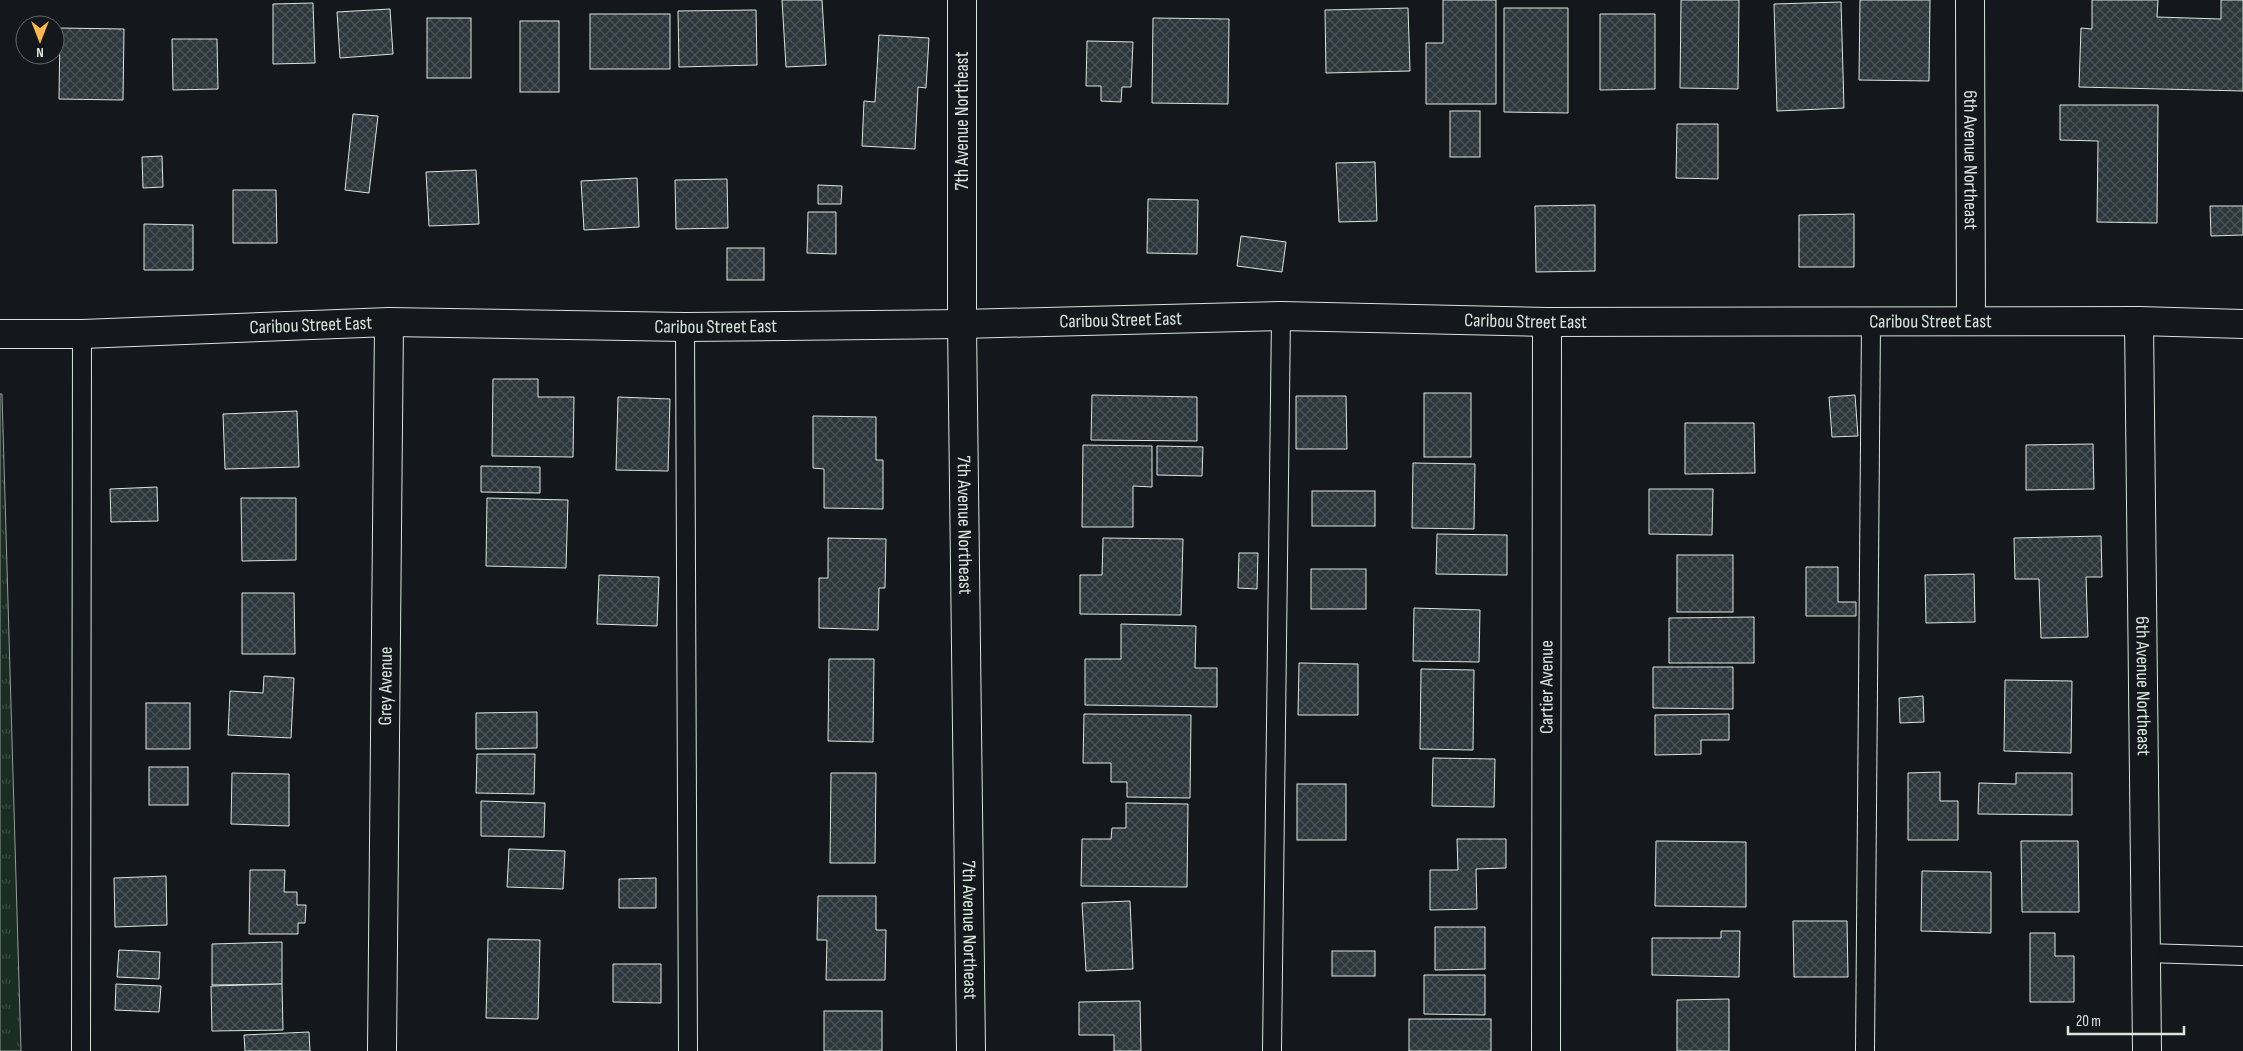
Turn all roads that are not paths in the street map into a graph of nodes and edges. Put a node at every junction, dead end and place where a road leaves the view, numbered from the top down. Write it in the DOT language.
graph roads {
  1 [pos="962,0"];
  2 [pos="1970,0"];
  3 [pos="1281,316"];
  4 [pos="1971,321"];
  5 [pos="2139,321"];
  6 [pos="389,322"];
  7 [pos="1547,322"];
  8 [pos="1871,322"];
  9 [pos="962,324"];
  10 [pos="2243,324"];
  11 [pos="684,327"];
  12 [pos="0,334"];
  13 [pos="82,334"];
  14 [pos="2146,953"];
  15 [pos="2243,956"];
  16 [pos="81,1051"];
  17 [pos="382,1051"];
  18 [pos="688,1051"];
  19 [pos="971,1051"];
  20 [pos="1272,1051"];
  21 [pos="1546,1051"];
  22 [pos="1865,1051"];
  23 [pos="2147,1051"];
  1 -- 9 [label="street, 7th Avenue Northeast"];
  2 -- 4 [label="street, 6th Avenue Northeast"];
  3 -- 7 [label="street, Caribou Street East"];
  3 -- 9 [label="street, Caribou Street East"];
  3 -- 20 [label="lane"];
  4 -- 5 [label="street, Caribou Street East"];
  4 -- 8 [label="street, Caribou Street East"];
  5 -- 10 [label="street, Caribou Street East"];
  5 -- 14 [label="street, 6th Avenue Northeast"];
  6 -- 11 [label="street, Caribou Street East"];
  6 -- 13 [label="street, Caribou Street East"];
  6 -- 17 [label="street, Grey Avenue"];
  7 -- 8 [label="street, Caribou Street East"];
  7 -- 21 [label="street, Cartier Avenue"];
  8 -- 22 [label="lane"];
  9 -- 11 [label="street, Caribou Street East"];
  9 -- 19 [label="street, 7th Avenue Northeast"];
  11 -- 18 [label="lane"];
  12 -- 13 [label="street, Caribou Street East"];
  13 -- 16 [label="lane"];
  14 -- 15 [label="lane"];
  14 -- 23 [label="street, 6th Avenue Northeast"];
}
